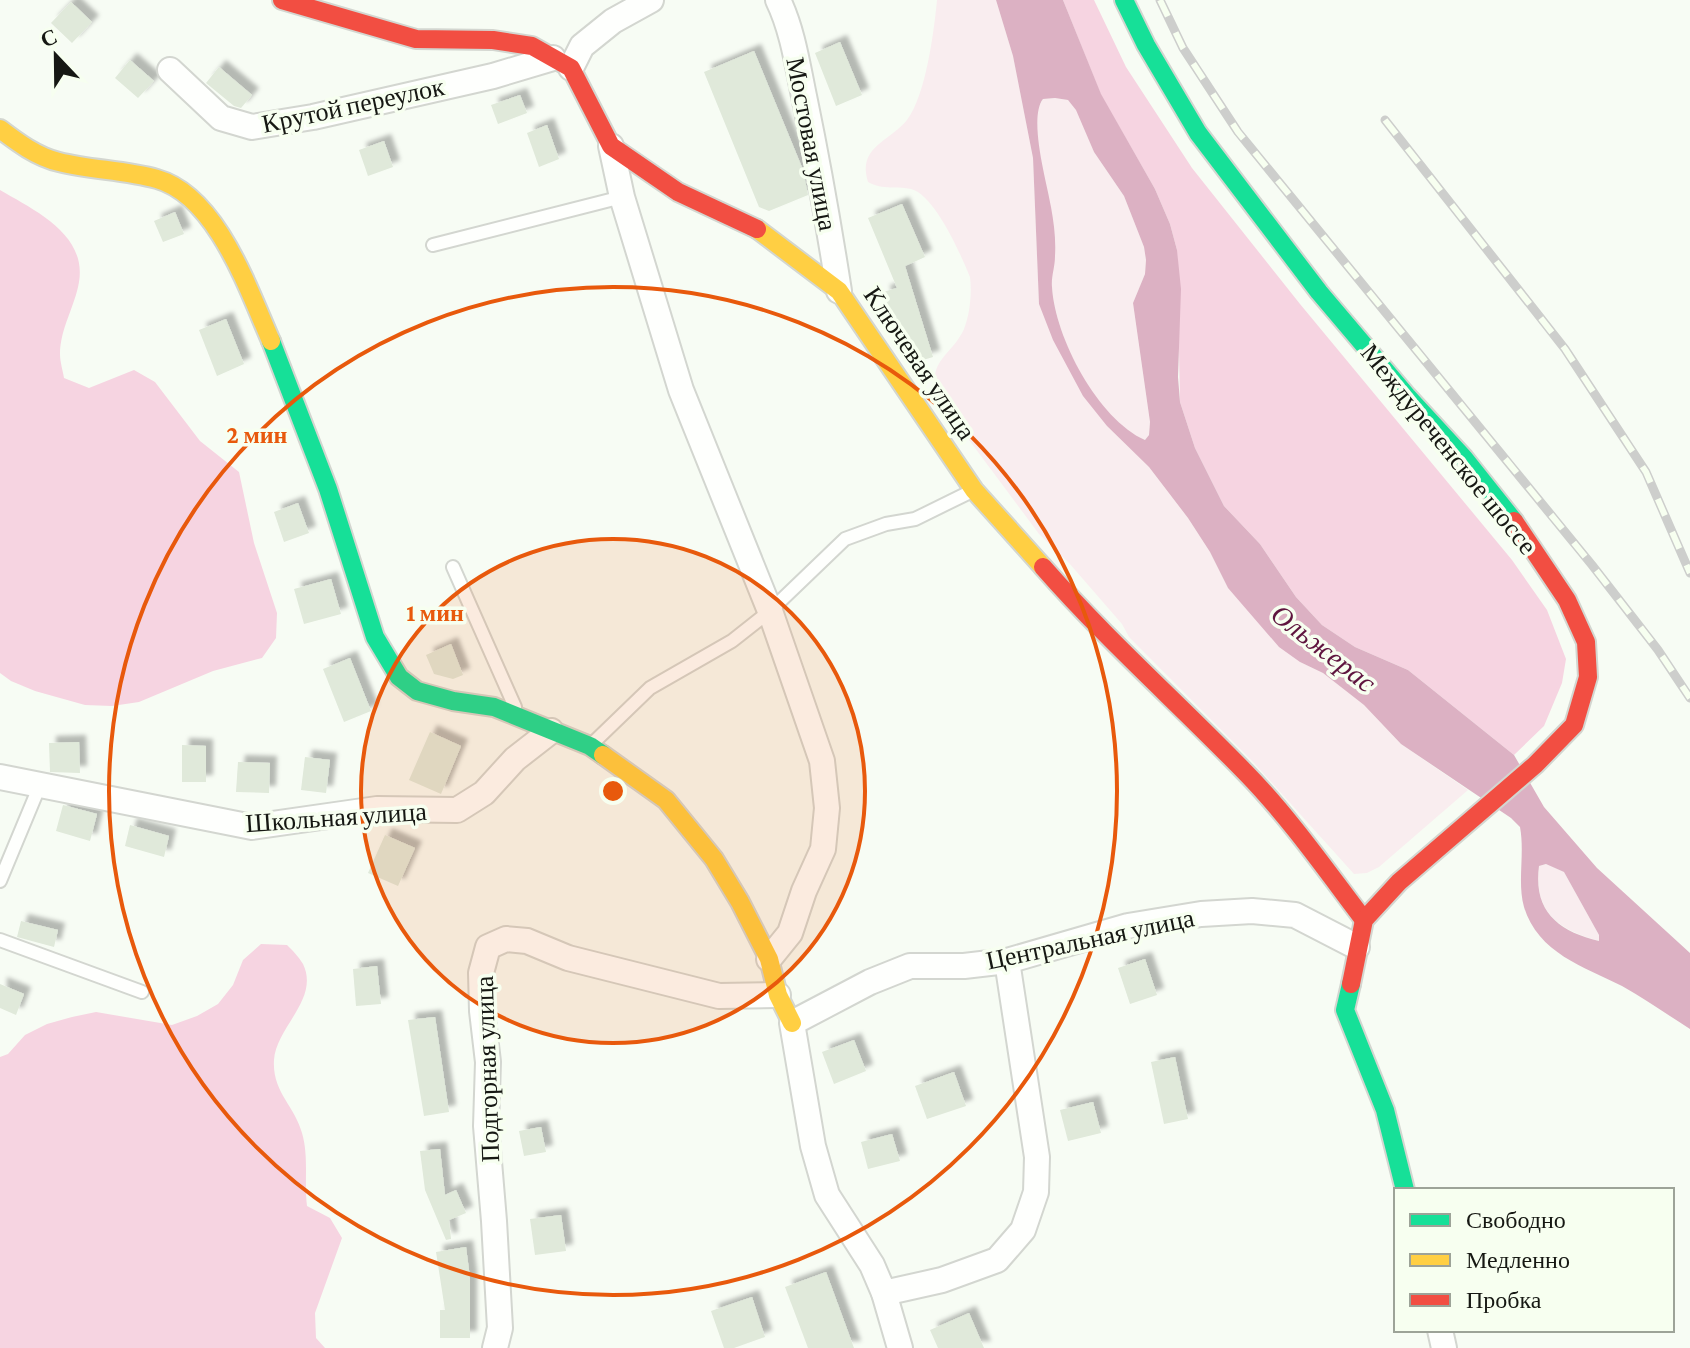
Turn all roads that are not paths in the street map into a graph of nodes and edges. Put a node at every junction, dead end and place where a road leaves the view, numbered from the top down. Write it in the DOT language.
graph roads {
  1 [pos="282,0"];
  2 [pos="651,0"];
  3 [pos="778,0"];
  4 [pos="1124,0"];
  5 [pos="562,63"];
  6 [pos="170,70"];
  7 [pos="0,129"];
  8 [pos="611,146"];
  9 [pos="622,197"];
  10 [pos="433,245"];
  11 [pos="839,291"];
  12 [pos="974,490"];
  13 [pos="453,567"];
  14 [pos="770,611"];
  15 [pos="520,717"];
  16 [pos="551,731"];
  17 [pos="590,746"];
  18 [pos="0,777"];
  19 [pos="40,785"];
  20 [pos="0,881"];
  21 [pos="1364,920"];
  22 [pos="0,940"];
  23 [pos="1357,947"];
  24 [pos="769,959"];
  25 [pos="1007,961"];
  26 [pos="142,992"];
  27 [pos="778,995"];
  28 [pos="792,1023"];
  29 [pos="1404,1188"];
  30 [pos="884,1293"];
  31 [pos="495,1348"];
  32 [pos="900,1348"];
  1 -- 5 [label="street"];
  2 -- 5 [label="street"];
  3 -- 11 [label="street, Мостовая улица"];
  4 -- 21 [label="street, Междуреченское шоссе"];
  5 -- 6 [label="street, Крутой переулок"];
  5 -- 8 [label="street, Ключевая улица"];
  7 -- 15 [label="street"];
  8 -- 9 [label="street"];
  8 -- 11 [label="street, Ключевая улица"];
  9 -- 10 [label="lane"];
  9 -- 14 [label="street"];
  11 -- 12 [label="street, Ключевая улица"];
  12 -- 14 [label="lane"];
  12 -- 21 [label="street, Ключевая улица"];
  13 -- 15 [label="lane"];
  14 -- 17 [label="lane"];
  14 -- 24 [label="street"];
  15 -- 16 [label="street"];
  16 -- 17 [label="street"];
  16 -- 19 [label="street, Школьная улица"];
  17 -- 24 [label="street"];
  18 -- 19 [label="street, Школьная улица"];
  19 -- 20 [label="lane"];
  21 -- 23 [label="street, Междуреченское шоссе"];
  22 -- 26 [label="lane"];
  23 -- 25 [label="street, Центральная улица"];
  23 -- 29 [label="street, Междуреченское шоссе"];
  24 -- 27 [label="street"];
  25 -- 28 [label="street, Центральная улица"];
  25 -- 30 [label="street"];
  27 -- 28 [label="street"];
  27 -- 31 [label="street, Подгорная улица"];
  28 -- 30 [label="street"];
  30 -- 32 [label="street"];
}
